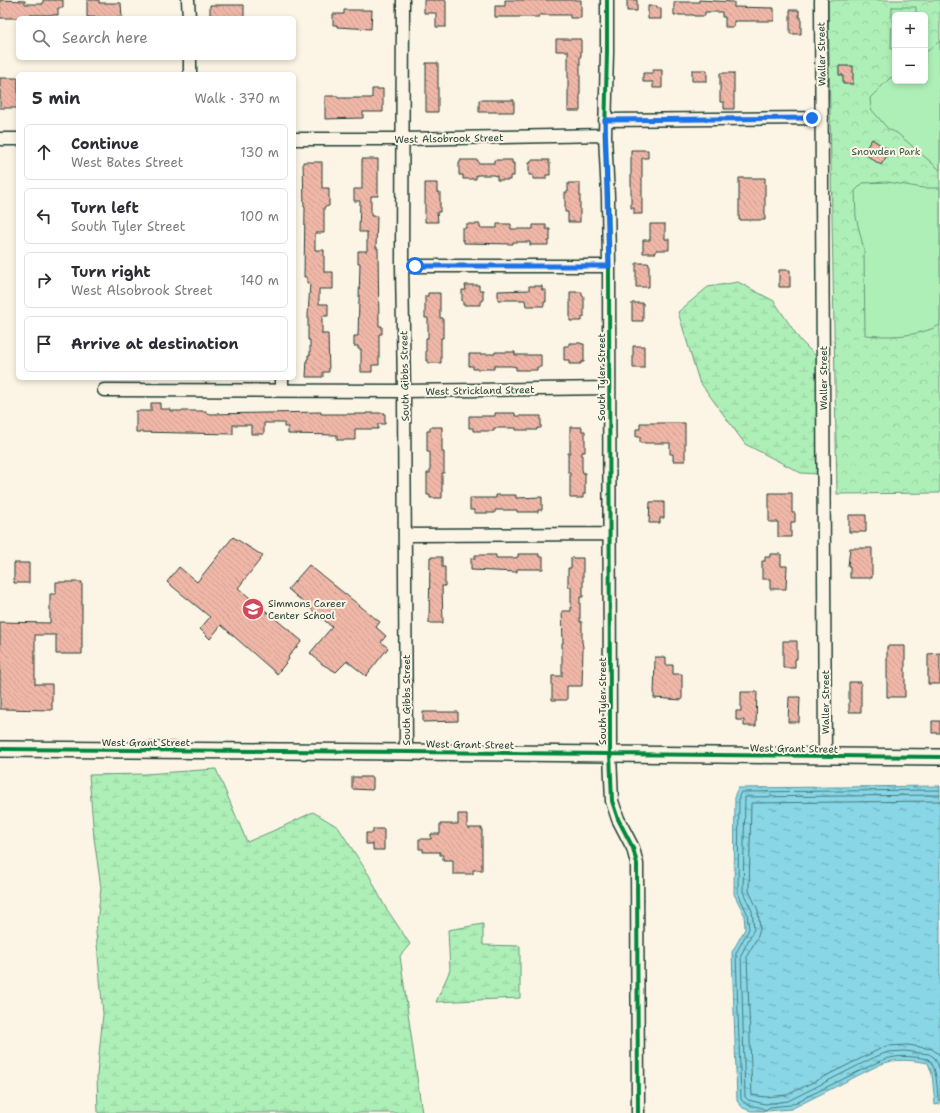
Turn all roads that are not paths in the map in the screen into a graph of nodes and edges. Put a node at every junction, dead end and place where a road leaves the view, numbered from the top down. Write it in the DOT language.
graph roads {
  1 [pos="188,0"];
  2 [pos="403,0"];
  3 [pos="607,0"];
  4 [pos="821,0"];
  5 [pos="189,16"];
  6 [pos="190,60"];
  7 [pos="190,72"];
  8 [pos="822,118"];
  9 [pos="605,120"];
  10 [pos="605,135"];
  11 [pos="296,138"];
  12 [pos="403,138"];
  13 [pos="0,139"];
  14 [pos="16,139"];
  15 [pos="402,266"];
  16 [pos="609,266"];
  17 [pos="160,384"];
  18 [pos="282,384"];
  19 [pos="609,388"];
  20 [pos="104,390"];
  21 [pos="404,391"];
  22 [pos="609,534"];
  23 [pos="405,535"];
  24 [pos="0,749"];
  25 [pos="406,752"];
  26 [pos="610,754"];
  27 [pos="825,757"];
  28 [pos="940,757"];
  29 [pos="638,1113"];
  1 -- 5 [label="street"];
  2 -- 12 [label="street, South Gibbs Street"];
  3 -- 9 [label="street, South Tyler Street"];
  4 -- 8 [label="street, Waller Street"];
  6 -- 7 [label="street"];
  8 -- 9 [label="street"];
  8 -- 27 [label="street, Waller Street"];
  9 -- 10 [label="street, South Tyler Street"];
  10 -- 12 [label="street, West Alsobrook Street"];
  10 -- 16 [label="street, South Tyler Street"];
  11 -- 12 [label="street, West Alsobrook Street"];
  12 -- 15 [label="street, South Gibbs Street"];
  13 -- 14 [label="street"];
  15 -- 16 [label="street"];
  15 -- 21 [label="street, South Gibbs Street"];
  16 -- 19 [label="street, South Tyler Street"];
  17 -- 18 [label="street, West Strickland Street"];
  17 -- 20 [label="street, West Strickland Street"];
  18 -- 21 [label="street, West Strickland Street"];
  19 -- 21 [label="street, West Strickland Street"];
  19 -- 22 [label="street, South Tyler Street"];
  21 -- 23 [label="street, South Gibbs Street"];
  22 -- 23 [label="street"];
  22 -- 26 [label="street, South Tyler Street"];
  23 -- 25 [label="street, South Gibbs Street"];
  24 -- 25 [label="street, West Grant Street"];
  25 -- 26 [label="street, West Grant Street"];
  26 -- 27 [label="street, West Grant Street"];
  26 -- 29 [label="street, South Tyler Street"];
  27 -- 28 [label="street, West Grant Street"];
}
